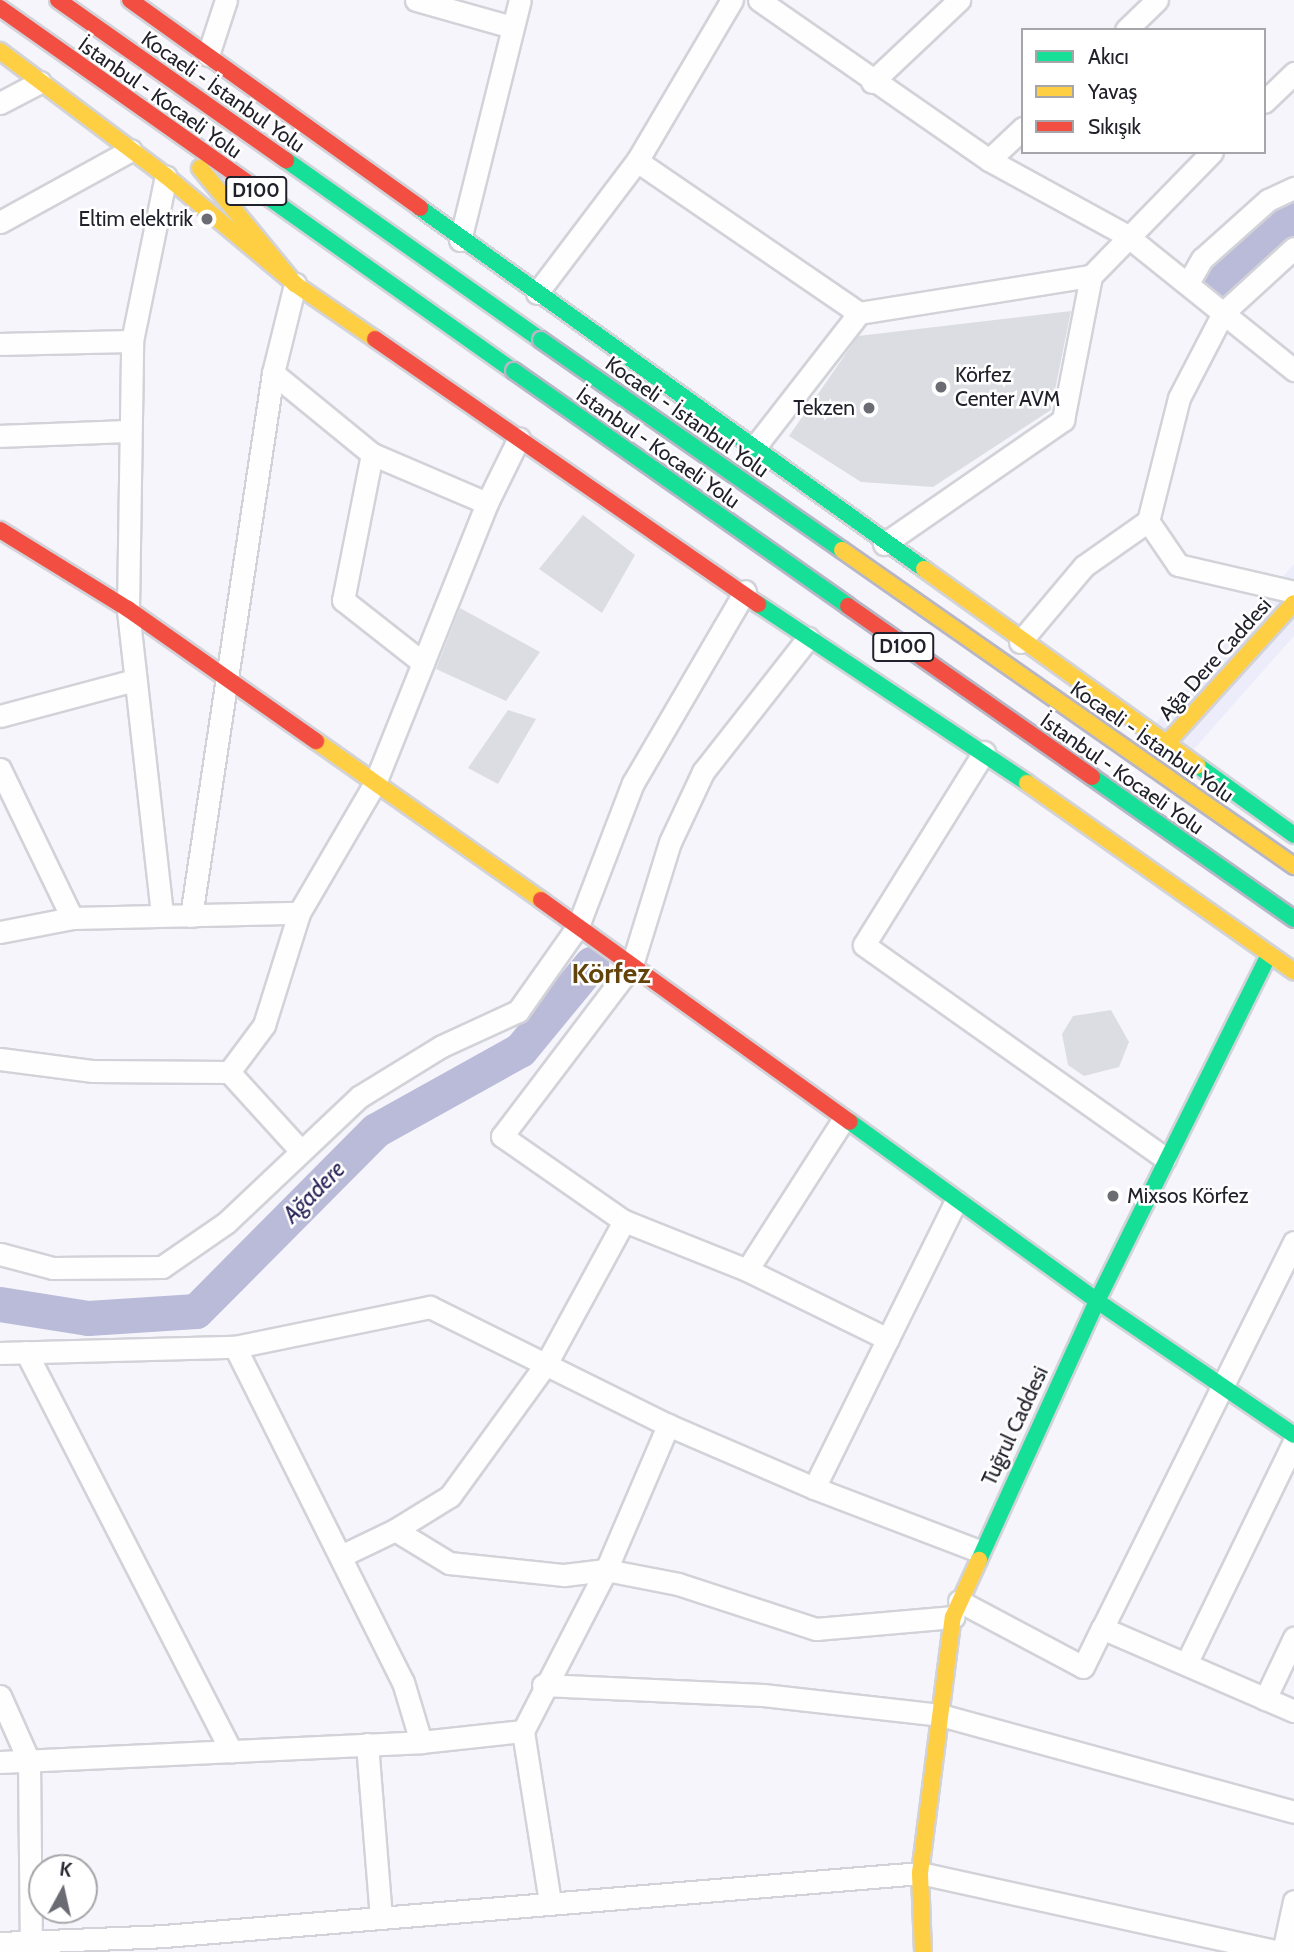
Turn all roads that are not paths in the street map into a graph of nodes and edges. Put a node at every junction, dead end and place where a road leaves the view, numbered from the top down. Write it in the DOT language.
graph roads {
  1 [pos="58,0"];
  2 [pos="83,0"];
  3 [pos="130,0"];
  4 [pos="226,0"];
  5 [pos="416,0"];
  6 [pos="520,0"];
  7 [pos="732,0"];
  8 [pos="760,0"];
  9 [pos="959,0"];
  10 [pos="1157,0"];
  11 [pos="0,10"];
  12 [pos="512,27"];
  13 [pos="1128,28"];
  14 [pos="0,51"];
  15 [pos="208,55"];
  16 [pos="156,71"];
  17 [pos="40,82"];
  18 [pos="872,82"];
  19 [pos="1292,82"];
  20 [pos="1266,101"];
  21 [pos="0,103"];
  22 [pos="1021,130"];
  23 [pos="169,131"];
  24 [pos="131,150"];
  25 [pos="1210,154"];
  26 [pos="989,160"];
  27 [pos="637,161"];
  28 [pos="166,176"];
  29 [pos="1294,188"];
  30 [pos="0,222"];
  31 [pos="1126,235"];
  32 [pos="460,240"];
  33 [pos="1294,248"];
  34 [pos="1091,276"];
  35 [pos="1188,282"];
  36 [pos="295,284"];
  37 [pos="537,293"];
  38 [pos="859,313"];
  39 [pos="1223,313"];
  40 [pos="132,341"];
  41 [pos="0,344"];
  42 [pos="1294,370"];
  43 [pos="273,373"];
  44 [pos="131,431"];
  45 [pos="0,436"];
  46 [pos="519,438"];
  47 [pos="754,448"];
  48 [pos="372,454"];
  49 [pos="487,503"];
  50 [pos="1148,521"];
  51 [pos="0,530"];
  52 [pos="884,544"];
  53 [pos="745,590"];
  54 [pos="1294,592"];
  55 [pos="1294,603"];
  56 [pos="128,609"];
  57 [pos="808,638"];
  58 [pos="1020,642"];
  59 [pos="423,663"];
  60 [pos="224,677"];
  61 [pos="134,680"];
  62 [pos="0,716"];
  63 [pos="965,723"];
  64 [pos="1166,744"];
  65 [pos="984,752"];
  66 [pos="0,769"];
  67 [pos="375,783"];
  68 [pos="1294,835"];
  69 [pos="1294,866"];
  70 [pos="1294,910"];
  71 [pos="299,913"];
  72 [pos="163,914"];
  73 [pos="191,916"];
  74 [pos="72,918"];
  75 [pos="1294,919"];
  76 [pos="578,926"];
  77 [pos="0,932"];
  78 [pos="1280,939"];
  79 [pos="632,965"];
  80 [pos="1294,971"];
  81 [pos="0,1059"];
  82 [pos="229,1072"];
  83 [pos="843,1120"];
  84 [pos="301,1151"];
  85 [pos="1165,1158"];
  86 [pos="956,1202"];
  87 [pos="624,1221"];
  88 [pos="1294,1242"];
  89 [pos="0,1254"];
  90 [pos="747,1270"];
  91 [pos="1097,1301"];
  92 [pos="888,1339"];
  93 [pos="235,1347"];
  94 [pos="26,1352"];
  95 [pos="0,1353"];
  96 [pos="546,1364"];
  97 [pos="1224,1387"];
  98 [pos="668,1425"];
  99 [pos="1294,1435"];
  100 [pos="1294,1442"];
  101 [pos="814,1488"];
  102 [pos="395,1530"];
  103 [pos="979,1551"];
  104 [pos="341,1556"];
  105 [pos="606,1570"];
  106 [pos="956,1609"];
  107 [pos="1102,1628"];
  108 [pos="1294,1638"];
  109 [pos="1186,1664"];
  110 [pos="543,1685"];
  111 [pos="0,1696"];
  112 [pos="1265,1699"];
  113 [pos="1294,1711"];
  114 [pos="940,1715"];
  115 [pos="523,1731"];
  116 [pos="421,1742"];
  117 [pos="367,1744"];
  118 [pos="231,1751"];
  119 [pos="29,1761"];
  120 [pos="0,1762"];
  121 [pos="1294,1812"];
  122 [pos="920,1874"];
  123 [pos="1294,1901"];
  124 [pos="550,1902"];
  125 [pos="381,1917"];
  126 [pos="31,1942"];
  127 [pos="0,1943"];
  128 [pos="165,1944"];
  129 [pos="923,1952"];
  130 [pos="1281,1952"];
  1 -- 16 [label="main road, Kocaeli - İstanbul Yolu / D100"];
  2 -- 16 [label="main road"];
  3 -- 15 [label="main road"];
  4 -- 15 [label="street"];
  5 -- 12 [label="street"];
  6 -- 12 [label="street"];
  7 -- 27 [label="street"];
  8 -- 18 [label="street"];
  9 -- 18 [label="street"];
  10 -- 13 [label="street"];
  11 -- 23 [label="main road, İstanbul - Kocaeli Yolu / D100"];
  12 -- 32 [label="street"];
  14 -- 17 [label="main road"];
  15 -- 32 [label="main road"];
  16 -- 69 [label="main road, Kocaeli - İstanbul Yolu / D100, bridge"];
  17 -- 21 [label="street"];
  17 -- 24 [label="main road"];
  18 -- 26 [label="street"];
  19 -- 20 [label="street"];
  22 -- 26 [label="street"];
  23 -- 36 [label="main road"];
  23 -- 75 [label="main road, İstanbul - Kocaeli Yolu / D100, bridge"];
  24 -- 28 [label="main road"];
  24 -- 30 [label="street"];
  25 -- 31 [label="street"];
  26 -- 31 [label="street"];
  27 -- 37 [label="street"];
  27 -- 38 [label="street"];
  28 -- 36 [label="main road"];
  28 -- 40 [label="street"];
  29 -- 35 [label="street"];
  31 -- 34 [label="street"];
  31 -- 35 [label="street"];
  32 -- 37 [label="main road"];
  33 -- 39 [label="street"];
  34 -- 38 [label="street"];
  34 -- 52 [label="street"];
  35 -- 39 [label="street"];
  36 -- 43 [label="street"];
  36 -- 46 [label="main road"];
  37 -- 47 [label="main road"];
  38 -- 47 [label="street"];
  39 -- 42 [label="street"];
  39 -- 50 [label="street"];
  40 -- 41 [label="street"];
  40 -- 44 [label="street"];
  43 -- 48 [label="street"];
  43 -- 60 [label="street"];
  44 -- 45 [label="street"];
  44 -- 56 [label="street"];
  46 -- 49 [label="street"];
  46 -- 53 [label="main road"];
  47 -- 52 [label="main road"];
  48 -- 49 [label="street"];
  48 -- 59 [label="street"];
  49 -- 59 [label="street"];
  50 -- 54 [label="street"];
  50 -- 58 [label="street"];
  51 -- 56 [label="main road"];
  52 -- 58 [label="main road"];
  53 -- 57 [label="main road"];
  53 -- 76 [label="street"];
  55 -- 64 [label="main road, Ağa Dere Caddesi"];
  56 -- 60 [label="main road"];
  56 -- 61 [label="street"];
  57 -- 63 [label="main road"];
  57 -- 79 [label="street"];
  58 -- 63 [label="main road"];
  58 -- 64 [label="main road"];
  59 -- 67 [label="street"];
  60 -- 67 [label="main road"];
  60 -- 73 [label="street"];
  61 -- 62 [label="street"];
  61 -- 72 [label="street"];
  63 -- 65 [label="main road"];
  64 -- 68 [label="main road"];
  65 -- 78 [label="main road"];
  65 -- 85 [label="street"];
  66 -- 74 [label="street"];
  67 -- 71 [label="street"];
  67 -- 76 [label="main road"];
  70 -- 78 [label="main road, Tuğrul Caddesi"];
  71 -- 73 [label="street"];
  71 -- 82 [label="street"];
  72 -- 73 [label="street"];
  72 -- 74 [label="street"];
  74 -- 77 [label="street"];
  76 -- 79 [label="main road"];
  76 -- 84 [label="street"];
  78 -- 80 [label="main road"];
  78 -- 80 [label="main road"];
  78 -- 85 [label="main road, Tuğrul Caddesi"];
  79 -- 83 [label="main road"];
  79 -- 87 [label="street"];
  81 -- 82 [label="street"];
  82 -- 84 [label="street"];
  83 -- 86 [label="main road"];
  83 -- 90 [label="street"];
  84 -- 89 [label="street"];
  85 -- 91 [label="main road, Tuğrul Caddesi"];
  86 -- 91 [label="main road"];
  86 -- 92 [label="street"];
  87 -- 90 [label="street"];
  87 -- 96 [label="street"];
  88 -- 97 [label="street"];
  90 -- 92 [label="street"];
  91 -- 97 [label="main road"];
  91 -- 103 [label="main road, Tuğrul Caddesi"];
  92 -- 101 [label="street"];
  93 -- 94 [label="street"];
  93 -- 96 [label="street"];
  93 -- 104 [label="street"];
  94 -- 95 [label="street"];
  94 -- 118 [label="street"];
  96 -- 98 [label="street"];
  96 -- 102 [label="street"];
  97 -- 99 [label="main road"];
  97 -- 107 [label="street"];
  98 -- 101 [label="street"];
  98 -- 105 [label="street"];
  100 -- 109 [label="street"];
  101 -- 103 [label="street"];
  102 -- 104 [label="street"];
  102 -- 105 [label="street"];
  103 -- 106 [label="main road, Tuğrul Caddesi"];
  104 -- 116 [label="street"];
  105 -- 106 [label="street"];
  105 -- 110 [label="street"];
  106 -- 107 [label="street"];
  106 -- 114 [label="main road, Tuğrul Caddesi"];
  107 -- 109 [label="street"];
  108 -- 112 [label="street"];
  109 -- 112 [label="street"];
  110 -- 114 [label="street"];
  110 -- 115 [label="street"];
  111 -- 119 [label="street"];
  112 -- 113 [label="street"];
  114 -- 121 [label="street"];
  114 -- 122 [label="main road, Tuğrul Caddesi"];
  115 -- 116 [label="street"];
  115 -- 124 [label="street"];
  116 -- 117 [label="street"];
  117 -- 118 [label="street"];
  117 -- 125 [label="street"];
  118 -- 119 [label="street"];
  119 -- 120 [label="street"];
  119 -- 126 [label="street"];
  122 -- 124 [label="street"];
  122 -- 129 [label="main road, Tuğrul Caddesi"];
  122 -- 130 [label="street"];
  123 -- 130 [label="street"];
  124 -- 125 [label="street"];
  125 -- 128 [label="street"];
  126 -- 127 [label="street"];
  126 -- 128 [label="street"];
}
